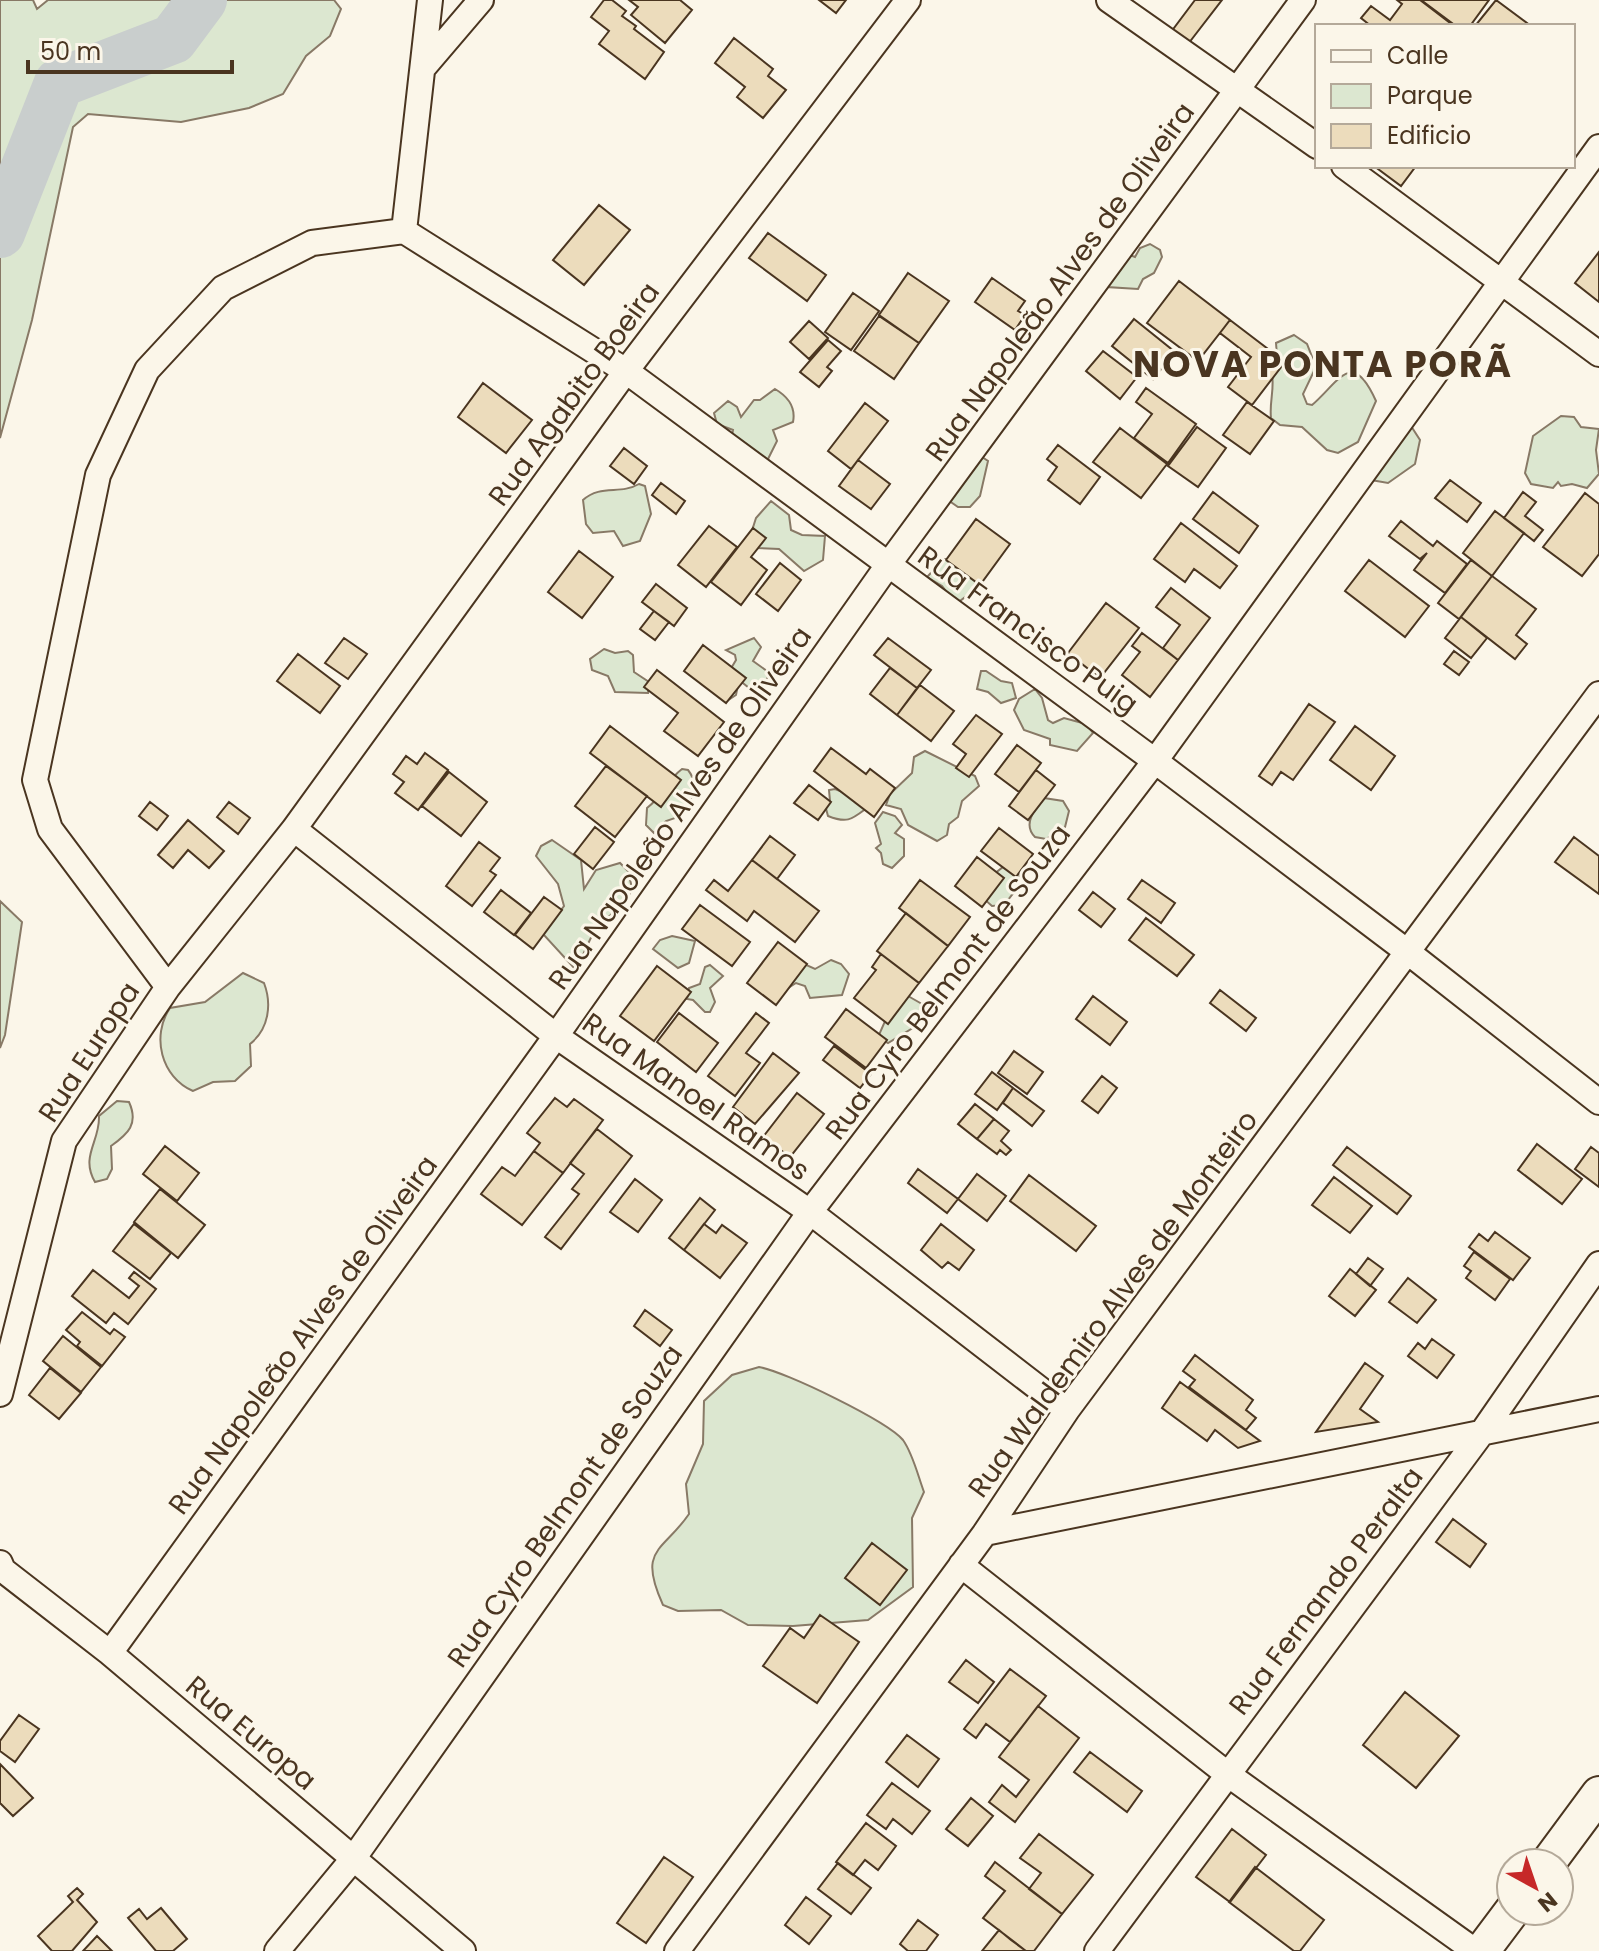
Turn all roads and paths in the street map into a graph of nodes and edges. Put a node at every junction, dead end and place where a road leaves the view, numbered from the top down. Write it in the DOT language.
graph roads {
  1 [pos="430,0"];
  2 [pos="481,0"];
  3 [pos="908,0"];
  4 [pos="1109,0"];
  5 [pos="1303,0"];
  6 [pos="423,68"];
  7 [pos="1239,89"];
  8 [pos="1315,145"];
  9 [pos="1599,147"];
  10 [pos="1347,168"];
  11 [pos="404,231"];
  12 [pos="1501,282"];
  13 [pos="1599,354"];
  14 [pos="626,371"];
  15 [pos="888,565"];
  16 [pos="1599,694"];
  17 [pos="1155,761"];
  18 [pos="294,829"];
  19 [pos="1409,953"];
  20 [pos="168,987"];
  21 [pos="556,1036"];
  22 [pos="1599,1102"];
  23 [pos="810,1212"];
  24 [pos="1599,1264"];
  25 [pos="0,1394"];
  26 [pos="1599,1409"];
  27 [pos="1067,1410"];
  28 [pos="1481,1434"];
  29 [pos="985,1533"];
  30 [pos="0,1563"];
  31 [pos="961,1565"];
  32 [pos="110,1653"];
  33 [pos="1226,1773"];
  34 [pos="1599,1794"];
  35 [pos="1560,1847"];
  36 [pos="353,1859"];
  37 [pos="1500,1927"];
  38 [pos="277,1951"];
  39 [pos="463,1951"];
  40 [pos="677,1951"];
  41 [pos="1097,1951"];
  42 [pos="1475,1951"];
  43 [pos="1482,1951"];
  1 -- 6 [label="street"];
  2 -- 6 [label="street"];
  3 -- 14 [label="street, Rua Agabito Boeira"];
  4 -- 7 [label="street"];
  5 -- 7 [label="street, Rua Napoleão Alves de Oliveira"];
  6 -- 11 [label="street"];
  7 -- 8 [label="street"];
  7 -- 15 [label="street, Rua Napoleão Alves de Oliveira"];
  9 -- 12 [label="street, Rua Cyro Belmont de Souza"];
  10 -- 12 [label="street"];
  11 -- 14 [label="street, Rua Francisco Puig"];
  11 -- 20 [label="street"];
  12 -- 13 [label="street"];
  12 -- 17 [label="street, Rua Cyro Belmont de Souza"];
  14 -- 15 [label="street, Rua Francisco Puig"];
  14 -- 18 [label="street, Rua Agabito Boeira"];
  15 -- 17 [label="street, Rua Francisco Puig"];
  15 -- 21 [label="street, Rua Napoleão Alves de Oliveira"];
  16 -- 19 [label="street, Rua Waldemiro Alves de Monteiro"];
  17 -- 19 [label="street, Rua Francisco Puig"];
  17 -- 23 [label="street, Rua Cyro Belmont de Souza"];
  18 -- 20 [label="street, Rua Europa"];
  18 -- 21 [label="street, Rua Manoel Ramos"];
  19 -- 22 [label="street, Rua Francisco Puig"];
  19 -- 27 [label="street, Rua Waldemiro Alves de Monteiro"];
  20 -- 25 [label="street, Rua Europa"];
  21 -- 23 [label="street, Rua Manoel Ramos"];
  21 -- 32 [label="street, Rua Napoleão Alves de Oliveira"];
  23 -- 27 [label="street, Rua Manoel Ramos"];
  23 -- 36 [label="street, Rua Cyro Belmont de Souza"];
  24 -- 28 [label="street, Rua Fernando Peralta"];
  26 -- 28 [label="street"];
  27 -- 29 [label="street, Rua Waldemiro Alves de Monteiro"];
  28 -- 29 [label="street"];
  28 -- 33 [label="street, Rua Fernando Peralta"];
  29 -- 31 [label="street, Rua Waldemiro Alves de Monteiro"];
  30 -- 32 [label="street, Rua Europa"];
  31 -- 33 [label="street"];
  31 -- 40 [label="street, Rua Waldemiro Alves de Monteiro"];
  32 -- 36 [label="street, Rua Europa"];
  33 -- 41 [label="street, Rua Fernando Peralta"];
  33 -- 42 [label="street"];
  34 -- 35 [label="main road"];
  36 -- 38 [label="street, Rua Cyro Belmont de Souza"];
  36 -- 39 [label="street, Rua Europa"];
  37 -- 43 [label="main road"];
}
